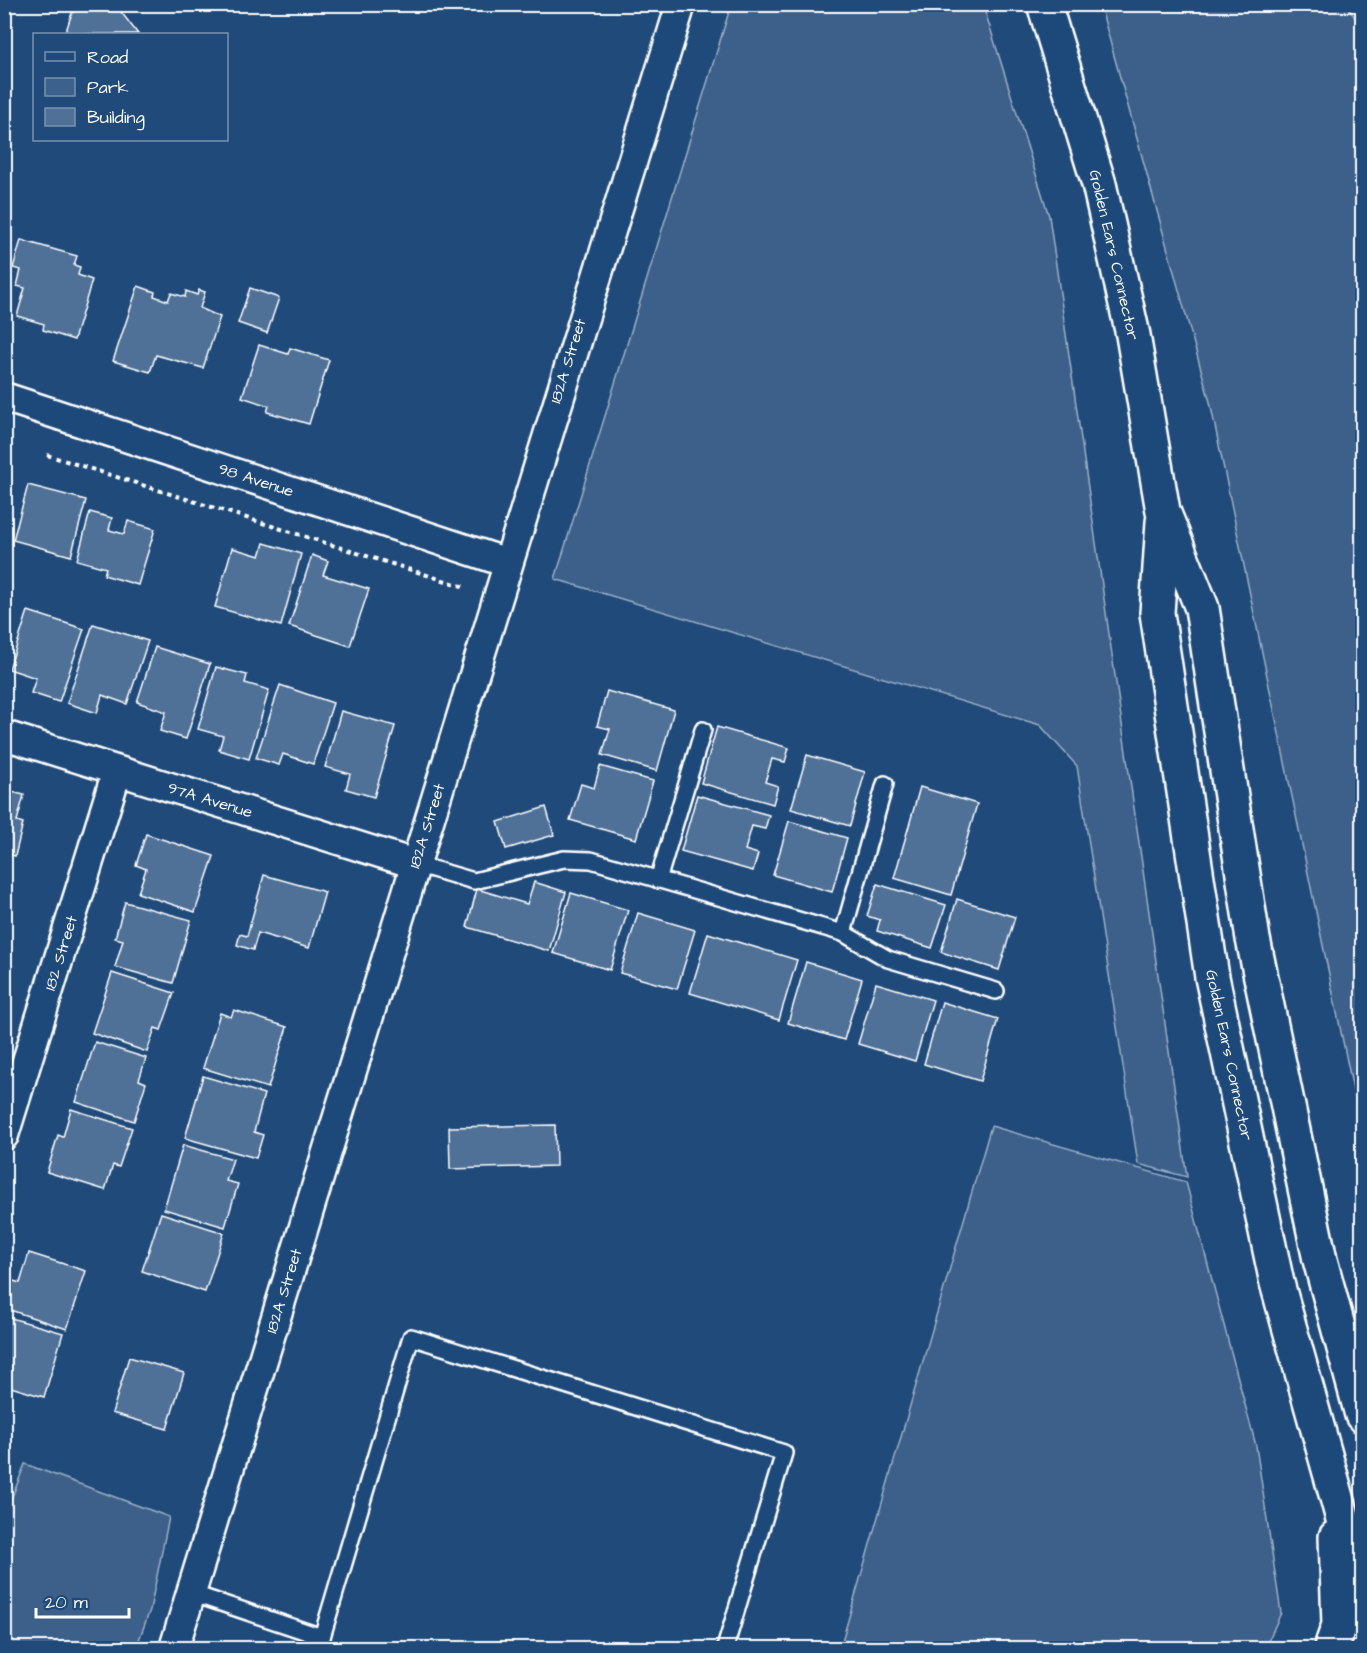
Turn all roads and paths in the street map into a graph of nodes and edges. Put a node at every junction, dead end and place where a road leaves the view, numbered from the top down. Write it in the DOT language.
graph roads {
  1 [pos="681,4"];
  2 [pos="1044,4"];
  3 [pos="4,397"];
  4 [pos="47,455"];
  5 [pos="1163,511"];
  6 [pos="508,563"];
  7 [pos="465,587"];
  8 [pos="703,730"];
  9 [pos="4,735"];
  10 [pos="117,771"];
  11 [pos="885,784"];
  12 [pos="415,864"];
  13 [pos="658,880"];
  14 [pos="843,933"];
  15 [pos="996,991"];
  16 [pos="4,1135"];
  17 [pos="1362,1415"];
  18 [pos="1334,1481"];
  19 [pos="1362,1587"];
  20 [pos="191,1593"];
  21 [pos="320,1643"];
  22 [pos="174,1648"];
  23 [pos="725,1648"];
  24 [pos="1331,1648"];
  1 -- 6 [label="street, 182A Street"];
  2 -- 5 [label="main road, Golden Ears Connector"];
  3 -- 6 [label="street, 98 Avenue"];
  4 -- 7 [label="path"];
  5 -- 17 [label="main road, Golden Ears Connector"];
  5 -- 18 [label="main road, Golden Ears Connector"];
  6 -- 12 [label="street, 182A Street"];
  8 -- 13 [label="lane"];
  9 -- 10 [label="street, 97A Avenue"];
  10 -- 12 [label="street, 97A Avenue"];
  10 -- 16 [label="street, 182 Street"];
  11 -- 14 [label="lane"];
  12 -- 13 [label="lane"];
  12 -- 20 [label="street, 182A Street"];
  13 -- 14 [label="lane"];
  14 -- 15 [label="lane"];
  18 -- 19 [label="main road, Golden Ears Connector"];
  18 -- 24 [label="main road"];
  20 -- 21 [label="lane"];
  20 -- 22 [label="street, 182A Street"];
  21 -- 23 [label="lane"];
}
